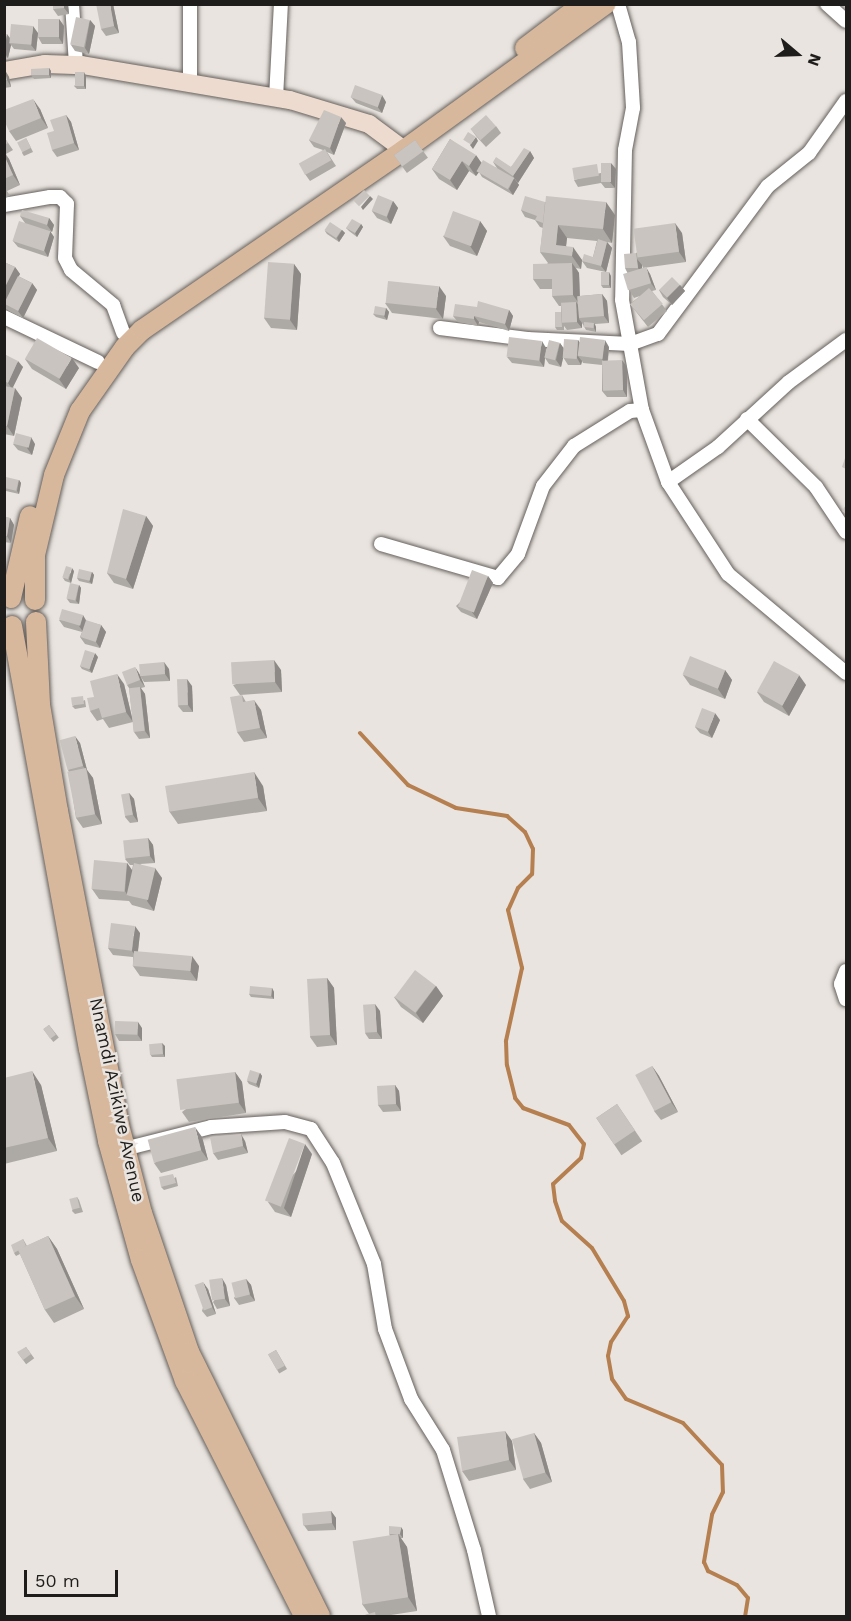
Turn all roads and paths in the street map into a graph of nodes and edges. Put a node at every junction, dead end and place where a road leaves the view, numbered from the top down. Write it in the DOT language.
graph roads {
  1 [pos="72,4"];
  2 [pos="190,4"];
  3 [pos="281,4"];
  4 [pos="583,4"];
  5 [pos="606,4"];
  6 [pos="618,4"];
  7 [pos="826,4"];
  8 [pos="846,21"];
  9 [pos="76,65"];
  10 [pos="4,70"];
  11 [pos="190,83"];
  12 [pos="276,98"];
  13 [pos="846,101"];
  14 [pos="400,145"];
  15 [pos="4,205"];
  16 [pos="4,317"];
  17 [pos="440,327"];
  18 [pos="123,333"];
  19 [pos="846,340"];
  20 [pos="630,344"];
  21 [pos="98,362"];
  22 [pos="642,410"];
  23 [pos="747,419"];
  24 [pos="668,482"];
  25 [pos="846,532"];
  26 [pos="381,544"];
  27 [pos="9,599"];
  28 [pos="35,600"];
  29 [pos="36,622"];
  30 [pos="9,625"];
  31 [pos="846,673"];
  32 [pos="846,971"];
  33 [pos="846,999"];
  34 [pos="124,1149"];
  35 [pos="304,1617"];
  36 [pos="320,1617"];
  37 [pos="489,1617"];
  1 -- 9 [label="street"];
  2 -- 11 [label="street"];
  3 -- 12 [label="street"];
  4 -- 14 [label="main road"];
  5 -- 14 [label="main road"];
  6 -- 20 [label="street"];
  7 -- 8 [label="street"];
  9 -- 10 [label="street"];
  9 -- 11 [label="street"];
  11 -- 12 [label="street"];
  12 -- 14 [label="street"];
  13 -- 20 [label="street"];
  14 -- 18 [label="main road"];
  14 -- 28 [label="main road"];
  15 -- 18 [label="street"];
  16 -- 21 [label="street"];
  17 -- 20 [label="street"];
  18 -- 21 [label="main road"];
  19 -- 23 [label="street"];
  20 -- 22 [label="street"];
  21 -- 27 [label="main road"];
  22 -- 24 [label="street"];
  22 -- 26 [label="street"];
  23 -- 24 [label="street"];
  23 -- 25 [label="street"];
  24 -- 31 [label="street"];
  27 -- 28 [label="main road"];
  27 -- 30 [label="main road"];
  28 -- 29 [label="main road"];
  29 -- 30 [label="main road"];
  29 -- 34 [label="main road, Nnamdi Azikiwe Avenue"];
  30 -- 35 [label="main road, Nnamdi Azikiwe Avenue"];
  32 -- 33 [label="street"];
  34 -- 36 [label="main road, Nnamdi Azikiwe Avenue"];
  34 -- 37 [label="street"];
}
